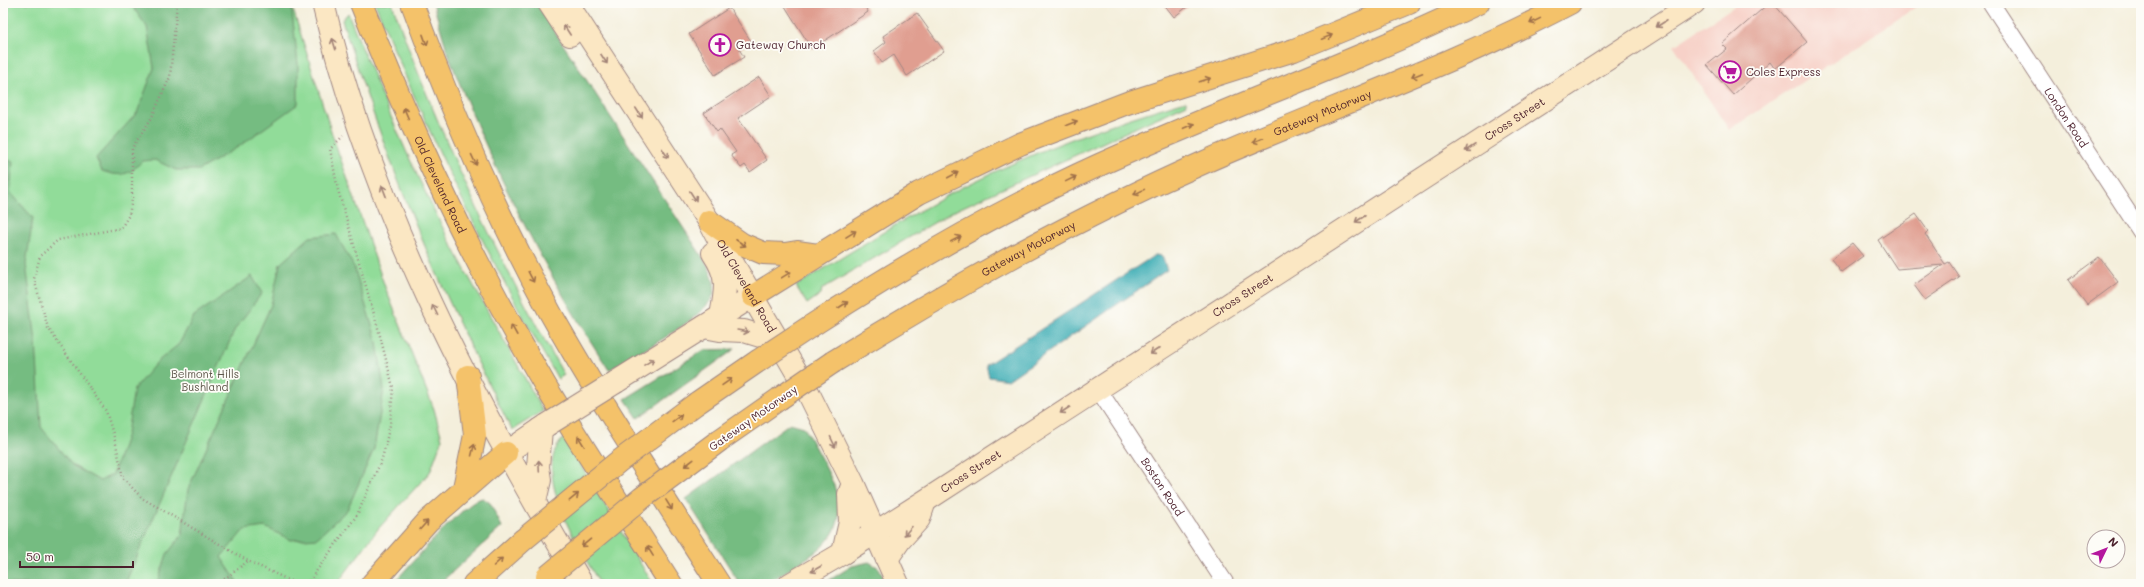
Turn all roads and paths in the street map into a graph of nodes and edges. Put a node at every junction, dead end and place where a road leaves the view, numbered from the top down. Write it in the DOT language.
graph roads {
  1 [pos="177,3"];
  2 [pos="323,3"];
  3 [pos="360,3"];
  4 [pos="412,3"];
  5 [pos="549,3"];
  6 [pos="567,3"];
  7 [pos="1409,3"];
  8 [pos="1478,3"];
  9 [pos="1570,3"];
  10 [pos="1694,3"];
  11 [pos="1991,3"];
  12 [pos="360,127"];
  13 [pos="709,221"];
  14 [pos="2141,232"];
  15 [pos="818,255"];
  16 [pos="753,296"];
  17 [pos="713,322"];
  18 [pos="780,342"];
  19 [pos="468,376"];
  20 [pos="1098,389"];
  21 [pos="544,427"];
  22 [pos="506,452"];
  23 [pos="853,483"];
  24 [pos="464,488"];
  25 [pos="535,501"];
  26 [pos="925,501"];
  27 [pos="875,532"];
  28 [pos="843,554"];
  29 [pos="887,559"];
  30 [pos="248,561"];
  31 [pos="543,580"];
  32 [pos="218,584"];
  33 [pos="297,584"];
  34 [pos="307,584"];
  35 [pos="372,584"];
  36 [pos="474,584"];
  37 [pos="582,584"];
  38 [pos="671,584"];
  39 [pos="719,584"];
  40 [pos="790,584"];
  41 [pos="898,584"];
  42 [pos="1226,584"];
  1 -- 30 [label="path"];
  12 -- 2 [label="main road, one-way"];
  38 -- 3 [label="highway, Old Cleveland Road, one-way"];
  4 -- 39 [label="highway, one-way"];
  17 -- 5 [label="main road, one-way"];
  6 -- 13 [label="main road, Old Cleveland Road, one-way"];
  15 -- 7 [label="highway, one-way"];
  36 -- 8 [label="highway, one-way, bridge"];
  9 -- 31 [label="highway, Gateway Motorway, one-way, bridge"];
  10 -- 20 [label="main road, Cross Street, one-way"];
  11 -- 14 [label="street, London Road"];
  19 -- 12 [label="main road, one-way"];
  12 -- 34 [label="path"];
  13 -- 15 [label="highway, one-way"];
  13 -- 16 [label="main road, Old Cleveland Road"];
  16 -- 15 [label="highway, one-way"];
  16 -- 17 [label="main road"];
  16 -- 18 [label="main road, Old Cleveland Road"];
  17 -- 18 [label="main road, one-way"];
  21 -- 17 [label="main road, one-way, bridge"];
  18 -- 23 [label="main road, Old Cleveland Road, one-way"];
  19 -- 22 [label="main road"];
  24 -- 19 [label="highway, one-way"];
  20 -- 26 [label="main road, Cross Street, one-way"];
  20 -- 42 [label="street, Boston Road"];
  21 -- 22 [label="main road"];
  25 -- 21 [label="main road, one-way"];
  22 -- 24 [label="highway"];
  22 -- 25 [label="main road"];
  23 -- 27 [label="main road, Old Cleveland Road"];
  23 -- 28 [label="main road"];
  35 -- 24 [label="highway, one-way"];
  25 -- 37 [label="main road"];
  26 -- 27 [label="main road, Cross Street"];
  26 -- 29 [label="main road, one-way"];
  27 -- 28 [label="main road, Cross Street"];
  27 -- 29 [label="main road, Old Cleveland Road"];
  28 -- 40 [label="main road, Cross Street, one-way"];
  29 -- 41 [label="main road, Old Cleveland Road"];
  30 -- 32 [label="path"];
  30 -- 33 [label="path"];
}
